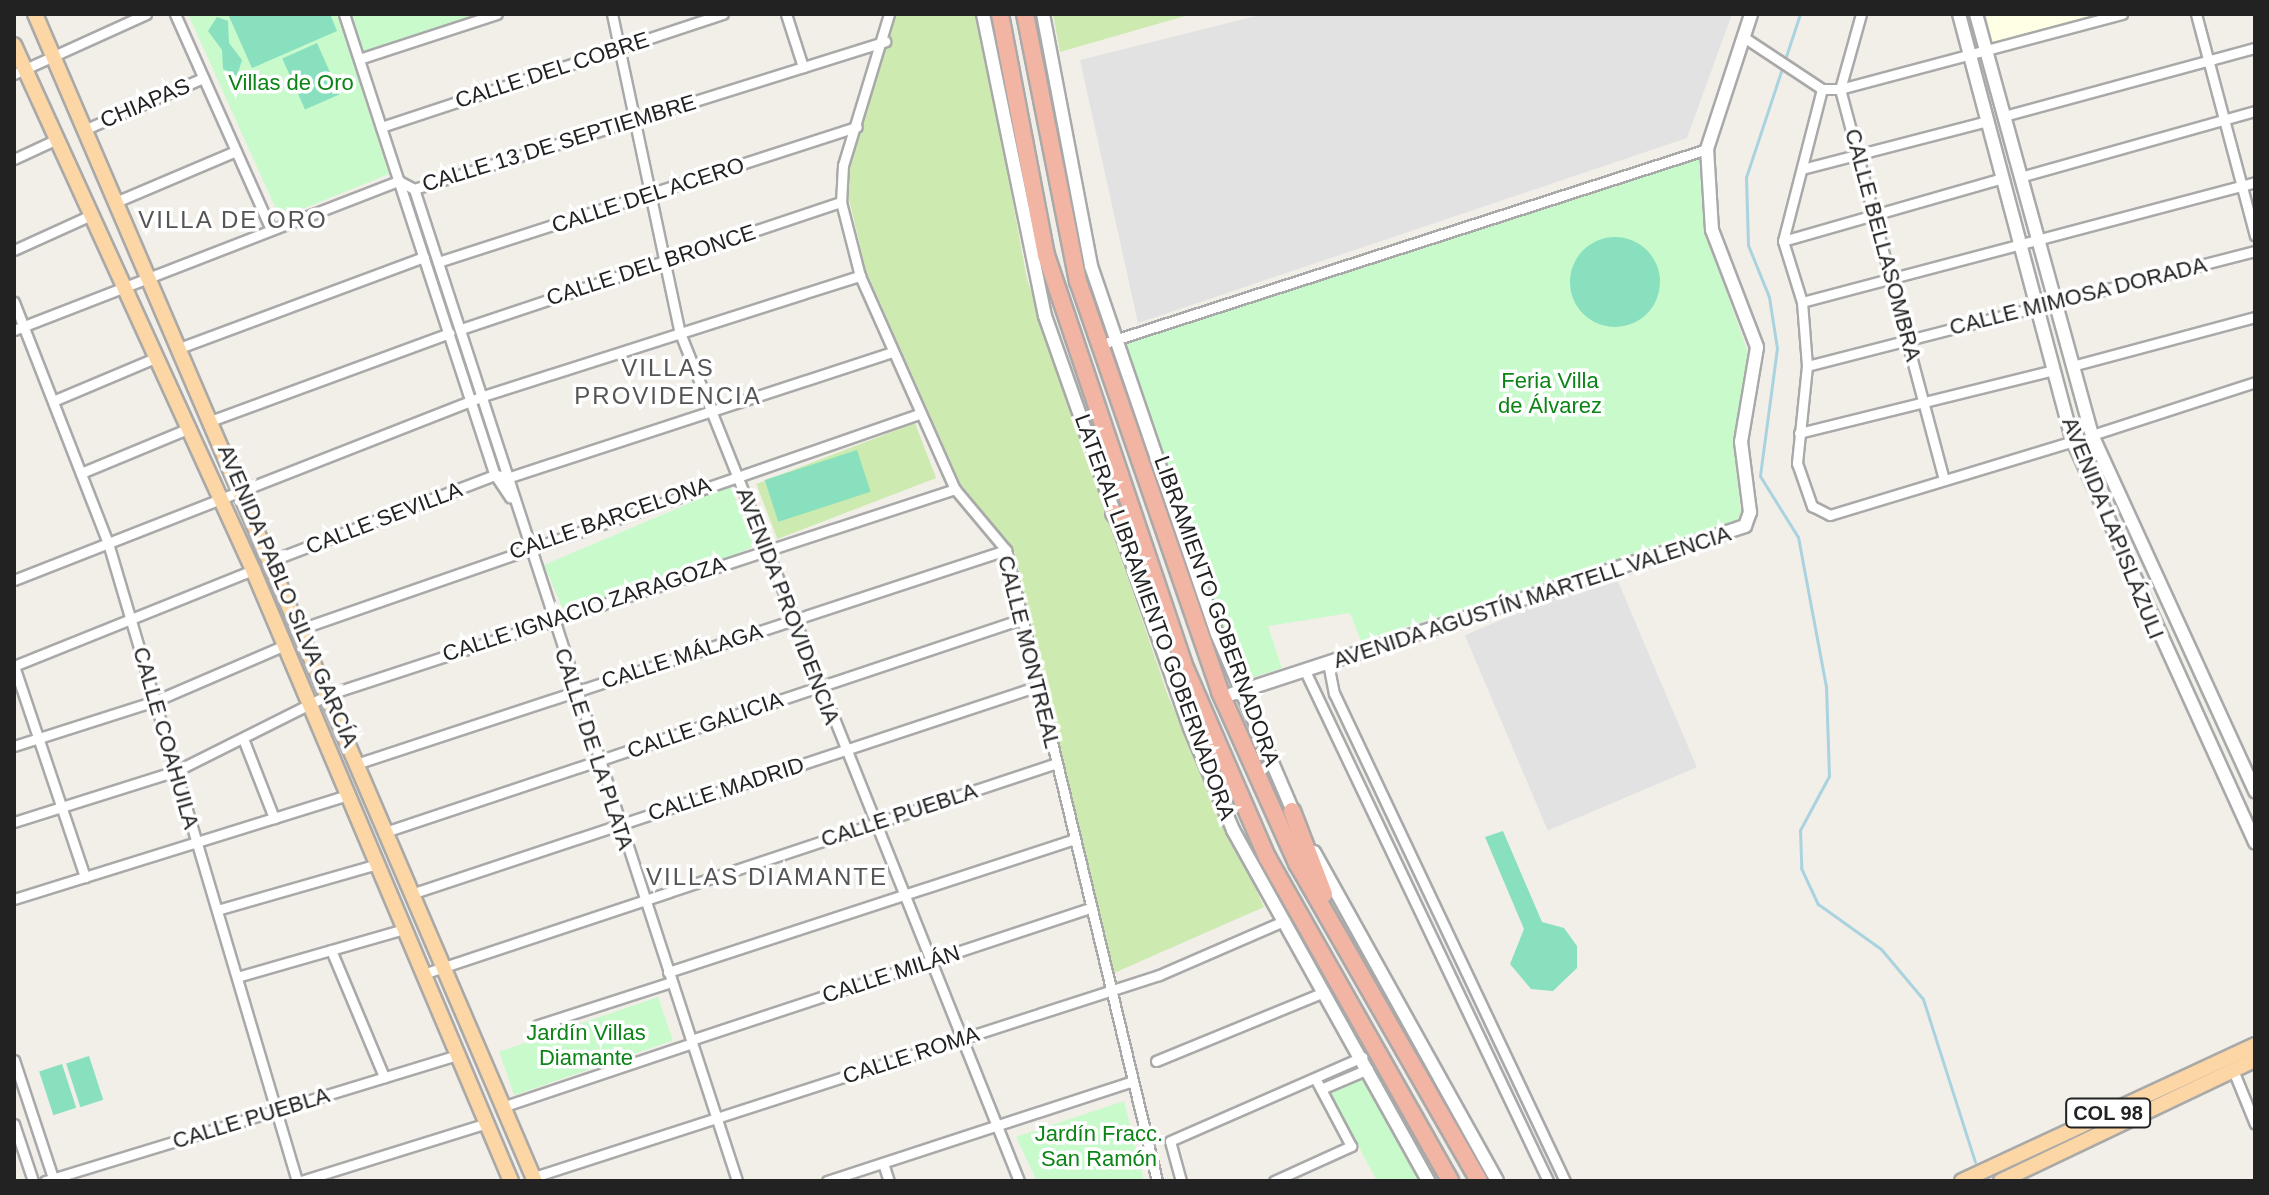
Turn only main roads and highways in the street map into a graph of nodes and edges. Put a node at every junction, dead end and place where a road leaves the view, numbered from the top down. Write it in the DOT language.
graph roads {
  1 [pos="35,14"];
  2 [pos="1000,14"];
  3 [pos="1025,14"];
  4 [pos="14,45"];
  5 [pos="20,72"];
  6 [pos="1114,513"];
  7 [pos="1142,546"];
  8 [pos="1292,811"];
  9 [pos="1336,930"];
  10 [pos="2255,1045"];
  11 [pos="2255,1060"];
  12 [pos="1420,1130"];
  13 [pos="535,1179"];
  14 [pos="511,1181"];
  15 [pos="1437,1181"];
  16 [pos="1450,1181"];
  17 [pos="1479,1181"];
  18 [pos="1962,1181"];
  19 [pos="2001,1181"];
  1 -- 13 [label="main road, AVENIDA PABLO SILVA GARCÍA"];
  2 -- 7 [label="highway, LIBRAMIENTO GOBERNADORA"];
  3 -- 9 [label="highway, LIBRAMIENTO GOBERNADORA"];
  4 -- 5 [label="main road, AVENIDA PABLO SILVA GARCÍA"];
  5 -- 14 [label="main road, AVENIDA PABLO SILVA GARCÍA"];
  6 -- 7 [label="highway"];
  7 -- 12 [label="highway, LIBRAMIENTO GOBERNADORA"];
  8 -- 9 [label="highway"];
  9 -- 17 [label="highway, LIBRAMIENTO GOBERNADORA"];
  10 -- 18 [label="main road, COL 98"];
  11 -- 19 [label="main road, COL 98"];
  12 -- 15 [label="highway"];
  12 -- 16 [label="highway, LIBRAMIENTO GOBERNADORA"];
}
